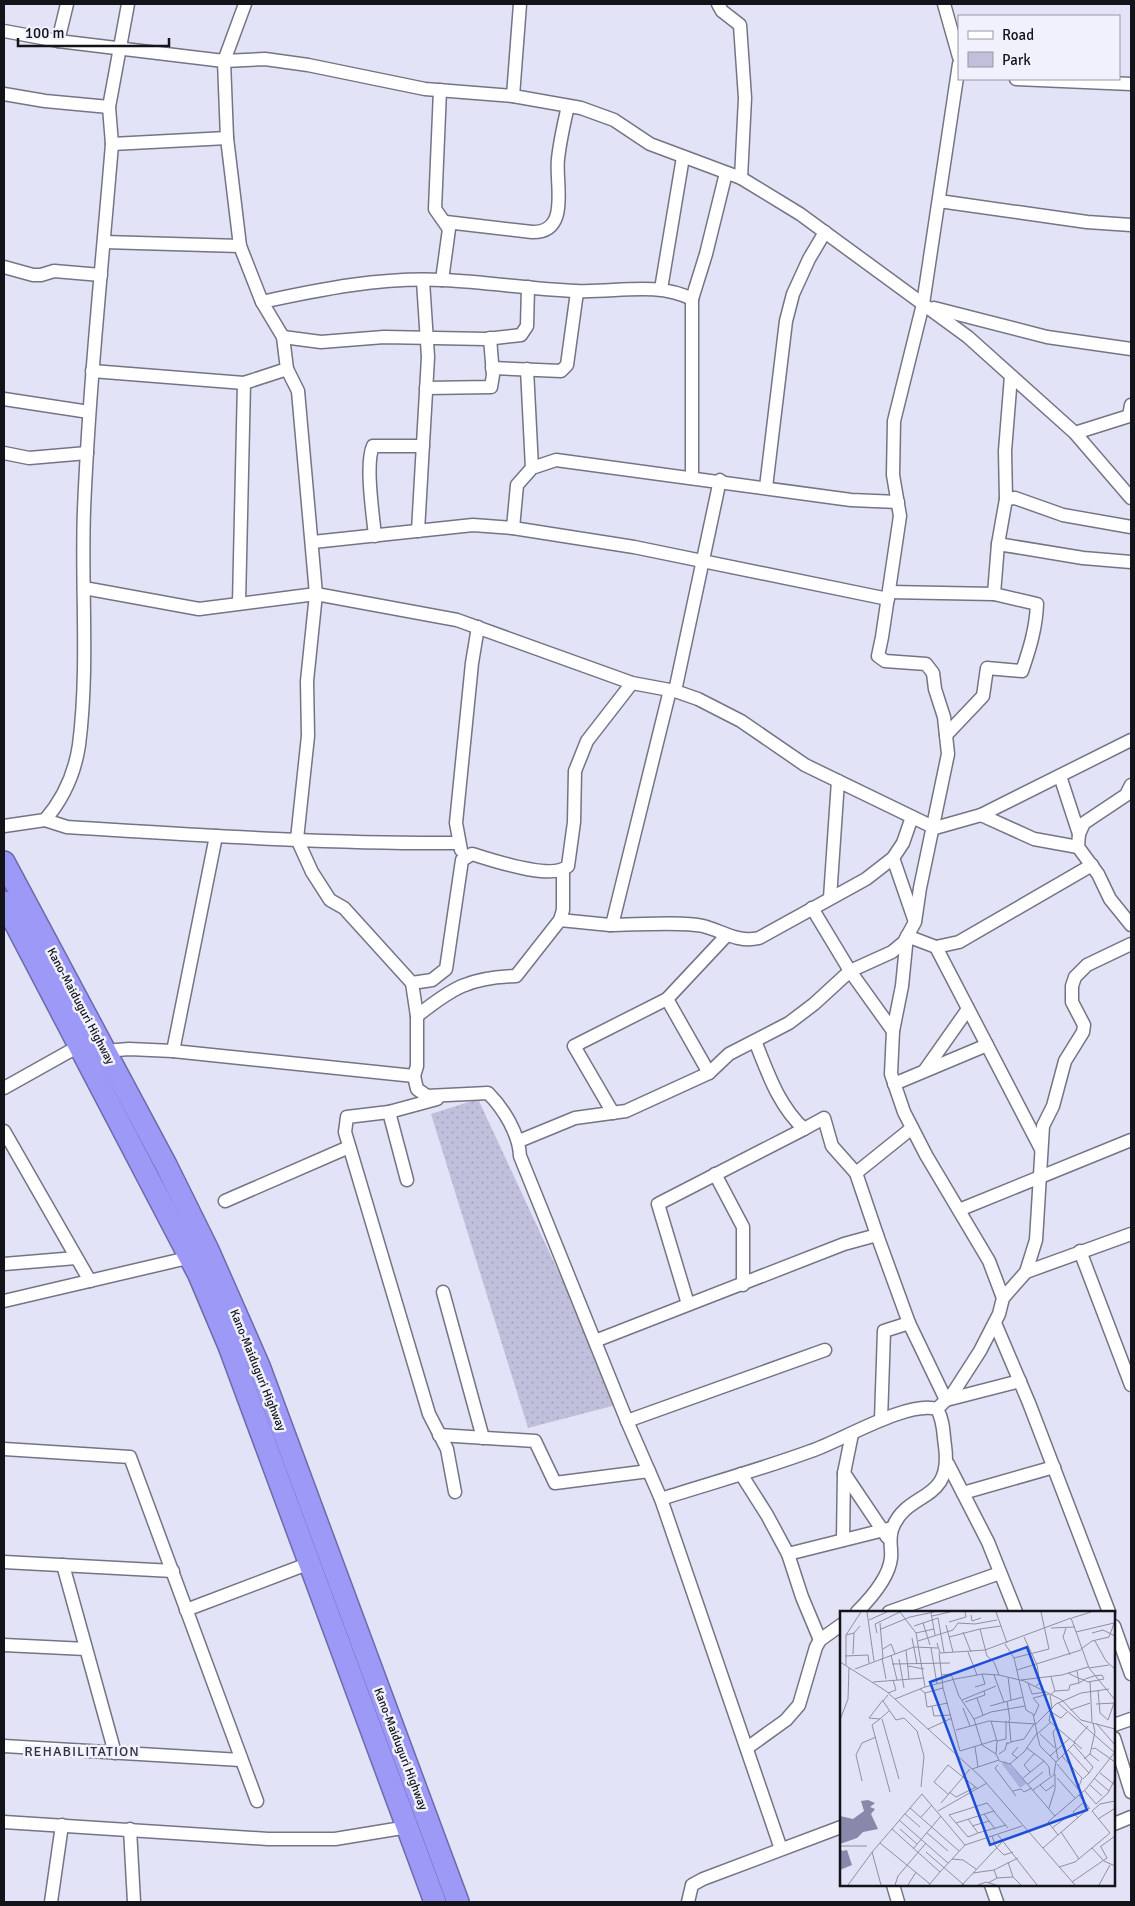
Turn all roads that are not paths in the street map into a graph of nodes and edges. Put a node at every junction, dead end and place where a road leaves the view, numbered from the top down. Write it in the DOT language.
graph roads {
  1 [pos="67,4"];
  2 [pos="128,4"];
  3 [pos="245,4"];
  4 [pos="520,4"];
  5 [pos="718,4"];
  6 [pos="944,4"];
  7 [pos="4,31"];
  8 [pos="58,41"];
  9 [pos="120,49"];
  10 [pos="958,53"];
  11 [pos="224,61"];
  12 [pos="958,71"];
  13 [pos="1039,80"];
  14 [pos="1131,84"];
  15 [pos="440,90"];
  16 [pos="4,94"];
  17 [pos="513,96"];
  18 [pos="109,106"];
  19 [pos="568,106"];
  20 [pos="227,138"];
  21 [pos="112,144"];
  22 [pos="682,157"];
  23 [pos="726,173"];
  24 [pos="741,178"];
  25 [pos="939,201"];
  26 [pos="446,222"];
  27 [pos="1131,226"];
  28 [pos="825,232"];
  29 [pos="104,242"];
  30 [pos="240,246"];
  31 [pos="4,266"];
  32 [pos="101,275"];
  33 [pos="442,280"];
  34 [pos="423,281"];
  35 [pos="528,288"];
  36 [pos="662,289"];
  37 [pos="577,292"];
  38 [pos="692,299"];
  39 [pos="262,302"];
  40 [pos="922,304"];
  41 [pos="283,337"];
  42 [pos="426,337"];
  43 [pos="490,338"];
  44 [pos="1131,349"];
  45 [pos="492,368"];
  46 [pos="287,369"];
  47 [pos="527,369"];
  48 [pos="92,371"];
  49 [pos="1011,376"];
  50 [pos="244,384"];
  51 [pos="426,388"];
  52 [pos="4,399"];
  53 [pos="89,412"];
  54 [pos="1130,412"];
  55 [pos="1075,433"];
  56 [pos="423,446"];
  57 [pos="87,453"];
  58 [pos="4,454"];
  59 [pos="532,468"];
  60 [pos="692,478"];
  61 [pos="720,480"];
  62 [pos="766,487"];
  63 [pos="1131,498"];
  64 [pos="1006,499"];
  65 [pos="898,502"];
  66 [pos="1131,527"];
  67 [pos="513,528"];
  68 [pos="418,531"];
  69 [pos="375,536"];
  70 [pos="313,542"];
  71 [pos="998,544"];
  72 [pos="703,561"];
  73 [pos="1131,562"];
  74 [pos="84,588"];
  75 [pos="316,594"];
  76 [pos="994,594"];
  77 [pos="888,595"];
  78 [pos="239,604"];
  79 [pos="478,628"];
  80 [pos="632,683"];
  81 [pos="672,690"];
  82 [pos="946,735"];
  83 [pos="1131,740"];
  84 [pos="1060,776"];
  85 [pos="838,781"];
  86 [pos="1131,785"];
  87 [pos="981,815"];
  88 [pos="912,817"];
  89 [pos="45,820"];
  90 [pos="4,826"];
  91 [pos="934,828"];
  92 [pos="1078,834"];
  93 [pos="216,836"];
  94 [pos="297,839"];
  95 [pos="459,843"];
  96 [pos="1078,847"];
  97 [pos="893,858"];
  98 [pos="462,860"];
  99 [pos="4,862"];
  100 [pos="1092,865"];
  101 [pos="563,870"];
  102 [pos="830,898"];
  103 [pos="4,902"];
  104 [pos="812,908"];
  105 [pos="560,920"];
  106 [pos="915,922"];
  107 [pos="610,925"];
  108 [pos="1131,925"];
  109 [pos="726,936"];
  110 [pos="907,936"];
  111 [pos="1131,944"];
  112 [pos="936,948"];
  113 [pos="850,971"];
  114 [pos="412,983"];
  115 [pos="667,999"];
  116 [pos="968,1009"];
  117 [pos="418,1016"];
  118 [pos="893,1031"];
  119 [pos="755,1041"];
  120 [pos="987,1045"];
  121 [pos="79,1046"];
  122 [pos="105,1051"];
  123 [pos="173,1051"];
  124 [pos="925,1071"];
  125 [pos="709,1073"];
  126 [pos="414,1076"];
  127 [pos="894,1084"];
  128 [pos="4,1088"];
  129 [pos="447,1096"];
  130 [pos="389,1112"];
  131 [pos="613,1113"];
  132 [pos="804,1128"];
  133 [pos="912,1128"];
  134 [pos="4,1131"];
  135 [pos="1131,1140"];
  136 [pos="519,1141"];
  137 [pos="349,1147"];
  138 [pos="1042,1150"];
  139 [pos="856,1173"];
  140 [pos="715,1174"];
  141 [pos="1041,1177"];
  142 [pos="407,1180"];
  143 [pos="225,1201"];
  144 [pos="959,1210"];
  145 [pos="1131,1234"];
  146 [pos="877,1235"];
  147 [pos="1080,1251"];
  148 [pos="199,1254"];
  149 [pos="76,1258"];
  150 [pos="4,1264"];
  151 [pos="1026,1272"];
  152 [pos="90,1281"];
  153 [pos="743,1284"];
  154 [pos="442,1292"];
  155 [pos="1003,1298"];
  156 [pos="4,1301"];
  157 [pos="688,1304"];
  158 [pos="909,1323"];
  159 [pos="995,1323"];
  160 [pos="595,1341"];
  161 [pos="825,1350"];
  162 [pos="1020,1382"];
  163 [pos="1131,1385"];
  164 [pos="946,1400"];
  165 [pos="937,1409"];
  166 [pos="881,1420"];
  167 [pos="627,1422"];
  168 [pos="852,1434"];
  169 [pos="439,1435"];
  170 [pos="483,1438"];
  171 [pos="4,1449"];
  172 [pos="948,1464"];
  173 [pos="1054,1468"];
  174 [pos="649,1471"];
  175 [pos="844,1473"];
  176 [pos="741,1474"];
  177 [pos="455,1492"];
  178 [pos="963,1493"];
  179 [pos="661,1499"];
  180 [pos="888,1533"];
  181 [pos="843,1540"];
  182 [pos="788,1554"];
  183 [pos="4,1562"];
  184 [pos="310,1563"];
  185 [pos="63,1565"];
  186 [pos="173,1571"];
  187 [pos="1000,1573"];
  188 [pos="186,1610"];
  189 [pos="858,1611"];
  190 [pos="892,1611"];
  191 [pos="1016,1611"];
  192 [pos="1109,1611"];
  193 [pos="1115,1629"];
  194 [pos="831,1634"];
  195 [pos="1131,1643"];
  196 [pos="4,1644"];
  197 [pos="86,1649"];
  198 [pos="1126,1658"];
  199 [pos="1131,1674"];
  200 [pos="1131,1719"];
  201 [pos="1115,1725"];
  202 [pos="1115,1741"];
  203 [pos="4,1746"];
  204 [pos="747,1748"];
  205 [pos="115,1753"];
  206 [pos="241,1760"];
  207 [pos="1131,1792"];
  208 [pos="257,1800"];
  209 [pos="1131,1817"];
  210 [pos="4,1822"];
  211 [pos="1115,1824"];
  212 [pos="62,1825"];
  213 [pos="408,1827"];
  214 [pos="840,1827"];
  215 [pos="130,1829"];
  216 [pos="781,1850"];
  217 [pos="893,1886"];
  218 [pos="991,1886"];
  219 [pos="51,1902"];
  220 [pos="134,1902"];
  221 [pos="435,1902"];
  222 [pos="458,1902"];
  223 [pos="688,1902"];
  224 [pos="898,1902"];
  225 [pos="998,1902"];
  1 -- 8 [label="street"];
  2 -- 9 [label="street"];
  3 -- 11 [label="street"];
  4 -- 17 [label="street"];
  5 -- 24 [label="street"];
  6 -- 10 [label="street"];
  7 -- 8 [label="street"];
  8 -- 9 [label="street"];
  9 -- 11 [label="street"];
  9 -- 18 [label="street"];
  11 -- 15 [label="street"];
  11 -- 20 [label="street"];
  12 -- 25 [label="street"];
  13 -- 14 [label="street"];
  15 -- 17 [label="street"];
  15 -- 26 [label="street"];
  16 -- 18 [label="street"];
  17 -- 19 [label="street"];
  18 -- 21 [label="street"];
  19 -- 22 [label="street"];
  19 -- 26 [label="street"];
  20 -- 21 [label="street"];
  20 -- 30 [label="street"];
  21 -- 29 [label="street"];
  22 -- 23 [label="street"];
  22 -- 36 [label="street"];
  23 -- 24 [label="street"];
  23 -- 38 [label="street"];
  24 -- 28 [label="street"];
  25 -- 27 [label="street"];
  25 -- 40 [label="street"];
  26 -- 33 [label="street"];
  28 -- 40 [label="street"];
  28 -- 62 [label="street"];
  29 -- 30 [label="street"];
  29 -- 32 [label="street"];
  30 -- 39 [label="street"];
  31 -- 32 [label="street"];
  32 -- 48 [label="street"];
  33 -- 34 [label="street"];
  33 -- 35 [label="street"];
  34 -- 39 [label="street"];
  34 -- 42 [label="street"];
  35 -- 37 [label="street"];
  35 -- 43 [label="street"];
  36 -- 37 [label="street"];
  36 -- 38 [label="street"];
  37 -- 47 [label="street"];
  38 -- 60 [label="street"];
  39 -- 41 [label="street"];
  40 -- 44 [label="street"];
  40 -- 49 [label="street"];
  40 -- 65 [label="street"];
  41 -- 42 [label="street"];
  41 -- 46 [label="street"];
  42 -- 43 [label="street"];
  42 -- 51 [label="street"];
  43 -- 45 [label="street"];
  45 -- 47 [label="street"];
  45 -- 51 [label="street"];
  46 -- 50 [label="street"];
  46 -- 70 [label="street"];
  47 -- 59 [label="street"];
  48 -- 50 [label="street"];
  48 -- 53 [label="street"];
  49 -- 55 [label="street"];
  49 -- 64 [label="street"];
  50 -- 78 [label="street"];
  51 -- 56 [label="street"];
  52 -- 53 [label="street"];
  53 -- 57 [label="street"];
  54 -- 55 [label="street"];
  55 -- 63 [label="street"];
  56 -- 68 [label="street"];
  56 -- 69 [label="street"];
  57 -- 58 [label="street"];
  57 -- 74 [label="street"];
  59 -- 60 [label="street"];
  59 -- 67 [label="street"];
  60 -- 61 [label="street"];
  61 -- 62 [label="street"];
  61 -- 72 [label="street"];
  62 -- 65 [label="street"];
  64 -- 66 [label="street"];
  64 -- 71 [label="street"];
  65 -- 77 [label="street"];
  67 -- 68 [label="street"];
  67 -- 72 [label="street"];
  68 -- 69 [label="street"];
  69 -- 70 [label="street"];
  70 -- 75 [label="street"];
  71 -- 73 [label="street"];
  71 -- 76 [label="street"];
  72 -- 77 [label="street"];
  72 -- 81 [label="street"];
  74 -- 78 [label="street"];
  74 -- 89 [label="street"];
  75 -- 78 [label="street"];
  75 -- 79 [label="street"];
  75 -- 94 [label="street"];
  76 -- 77 [label="street"];
  76 -- 82 [label="street"];
  77 -- 82 [label="street"];
  79 -- 80 [label="street"];
  79 -- 95 [label="street"];
  80 -- 81 [label="street"];
  80 -- 101 [label="street"];
  81 -- 85 [label="street"];
  81 -- 107 [label="street"];
  82 -- 91 [label="street"];
  83 -- 84 [label="street"];
  84 -- 87 [label="street"];
  84 -- 92 [label="street"];
  85 -- 88 [label="street"];
  85 -- 102 [label="street"];
  86 -- 92 [label="street"];
  87 -- 91 [label="street"];
  87 -- 96 [label="street"];
  88 -- 91 [label="street"];
  88 -- 97 [label="street"];
  89 -- 90 [label="street"];
  89 -- 93 [label="street"];
  91 -- 106 [label="street"];
  92 -- 96 [label="street"];
  93 -- 94 [label="street"];
  93 -- 123 [label="street"];
  94 -- 95 [label="street"];
  94 -- 114 [label="street"];
  95 -- 98 [label="street"];
  96 -- 100 [label="street"];
  97 -- 102 [label="street"];
  97 -- 106 [label="street"];
  98 -- 101 [label="street"];
  98 -- 114 [label="street"];
  99 -- 122 [label="highway, Kano-Maiduguri Highway"];
  100 -- 108 [label="street"];
  100 -- 112 [label="street"];
  101 -- 105 [label="street"];
  102 -- 104 [label="street"];
  103 -- 121 [label="highway, Kano-Maiduguri Highway"];
  104 -- 109 [label="street"];
  104 -- 113 [label="street"];
  105 -- 107 [label="street"];
  105 -- 117 [label="street"];
  106 -- 110 [label="street"];
  107 -- 109 [label="street"];
  109 -- 115 [label="street"];
  110 -- 112 [label="street"];
  110 -- 113 [label="street"];
  110 -- 118 [label="street"];
  111 -- 138 [label="street"];
  112 -- 116 [label="street"];
  113 -- 118 [label="street"];
  113 -- 119 [label="street"];
  114 -- 117 [label="street"];
  115 -- 125 [label="street"];
  115 -- 131 [label="street"];
  116 -- 120 [label="street"];
  116 -- 124 [label="street"];
  117 -- 126 [label="street"];
  118 -- 127 [label="street"];
  119 -- 125 [label="street"];
  119 -- 132 [label="street"];
  120 -- 124 [label="street"];
  120 -- 138 [label="street"];
  121 -- 128 [label="street"];
  121 -- 148 [label="highway, Kano-Maiduguri Highway"];
  122 -- 123 [label="street"];
  122 -- 148 [label="highway, Kano-Maiduguri Highway"];
  123 -- 126 [label="street"];
  124 -- 127 [label="street"];
  125 -- 131 [label="street"];
  126 -- 129 [label="street"];
  127 -- 133 [label="street"];
  129 -- 130 [label="street"];
  129 -- 136 [label="street"];
  130 -- 137 [label="street"];
  130 -- 142 [label="street"];
  131 -- 136 [label="street"];
  132 -- 139 [label="street"];
  132 -- 140 [label="street"];
  133 -- 139 [label="street"];
  133 -- 144 [label="street"];
  134 -- 149 [label="street"];
  135 -- 141 [label="street"];
  136 -- 160 [label="street"];
  137 -- 143 [label="street"];
  137 -- 169 [label="street"];
  138 -- 141 [label="street"];
  139 -- 146 [label="street"];
  140 -- 153 [label="street"];
  140 -- 157 [label="street"];
  141 -- 144 [label="street"];
  141 -- 151 [label="street"];
  144 -- 155 [label="street"];
  145 -- 147 [label="street"];
  146 -- 153 [label="street"];
  146 -- 158 [label="street"];
  147 -- 151 [label="street"];
  147 -- 163 [label="street"];
  148 -- 152 [label="street"];
  148 -- 184 [label="highway, Kano-Maiduguri Highway"];
  148 -- 222 [label="highway, Kano-Maiduguri Highway"];
  149 -- 150 [label="street"];
  149 -- 152 [label="street"];
  151 -- 155 [label="street"];
  152 -- 156 [label="street"];
  153 -- 157 [label="street"];
  154 -- 170 [label="street"];
  155 -- 159 [label="street"];
  157 -- 160 [label="street"];
  158 -- 164 [label="street"];
  158 -- 166 [label="street"];
  159 -- 162 [label="street"];
  159 -- 164 [label="street"];
  160 -- 167 [label="street"];
  161 -- 167 [label="street"];
  162 -- 164 [label="street"];
  162 -- 173 [label="street"];
  164 -- 165 [label="street"];
  165 -- 166 [label="street"];
  165 -- 172 [label="street"];
  166 -- 168 [label="street"];
  167 -- 174 [label="street"];
  168 -- 175 [label="street"];
  168 -- 176 [label="street"];
  169 -- 170 [label="street"];
  169 -- 177 [label="street"];
  170 -- 174 [label="street"];
  171 -- 186 [label="street"];
  172 -- 178 [label="street"];
  172 -- 180 [label="street"];
  173 -- 178 [label="street"];
  173 -- 192 [label="street"];
  174 -- 179 [label="street"];
  175 -- 180 [label="street"];
  175 -- 181 [label="street"];
  176 -- 179 [label="street"];
  176 -- 182 [label="street"];
  178 -- 187 [label="street"];
  179 -- 204 [label="street"];
  180 -- 181 [label="street"];
  180 -- 189 [label="street"];
  181 -- 182 [label="street"];
  182 -- 194 [label="street"];
  183 -- 185 [label="street"];
  184 -- 188 [label="street"];
  184 -- 213 [label="highway, Kano-Maiduguri Highway"];
  185 -- 186 [label="street"];
  185 -- 197 [label="street"];
  186 -- 188 [label="street"];
  187 -- 190 [label="street"];
  187 -- 191 [label="street"];
  188 -- 206 [label="street"];
  193 -- 198 [label="street"];
  194 -- 204 [label="street"];
  195 -- 198 [label="street"];
  196 -- 197 [label="street"];
  197 -- 205 [label="street"];
  198 -- 199 [label="street"];
  200 -- 201 [label="street"];
  202 -- 207 [label="street"];
  203 -- 205 [label="street"];
  204 -- 216 [label="street"];
  205 -- 206 [label="street"];
  206 -- 208 [label="street"];
  209 -- 211 [label="street"];
  210 -- 212 [label="street"];
  212 -- 215 [label="street"];
  212 -- 219 [label="street"];
  213 -- 215 [label="street"];
  213 -- 221 [label="highway, Kano-Maiduguri Highway"];
  214 -- 216 [label="street"];
  215 -- 220 [label="street"];
  216 -- 223 [label="street"];
  217 -- 224 [label="street"];
  218 -- 225 [label="street"];
}
